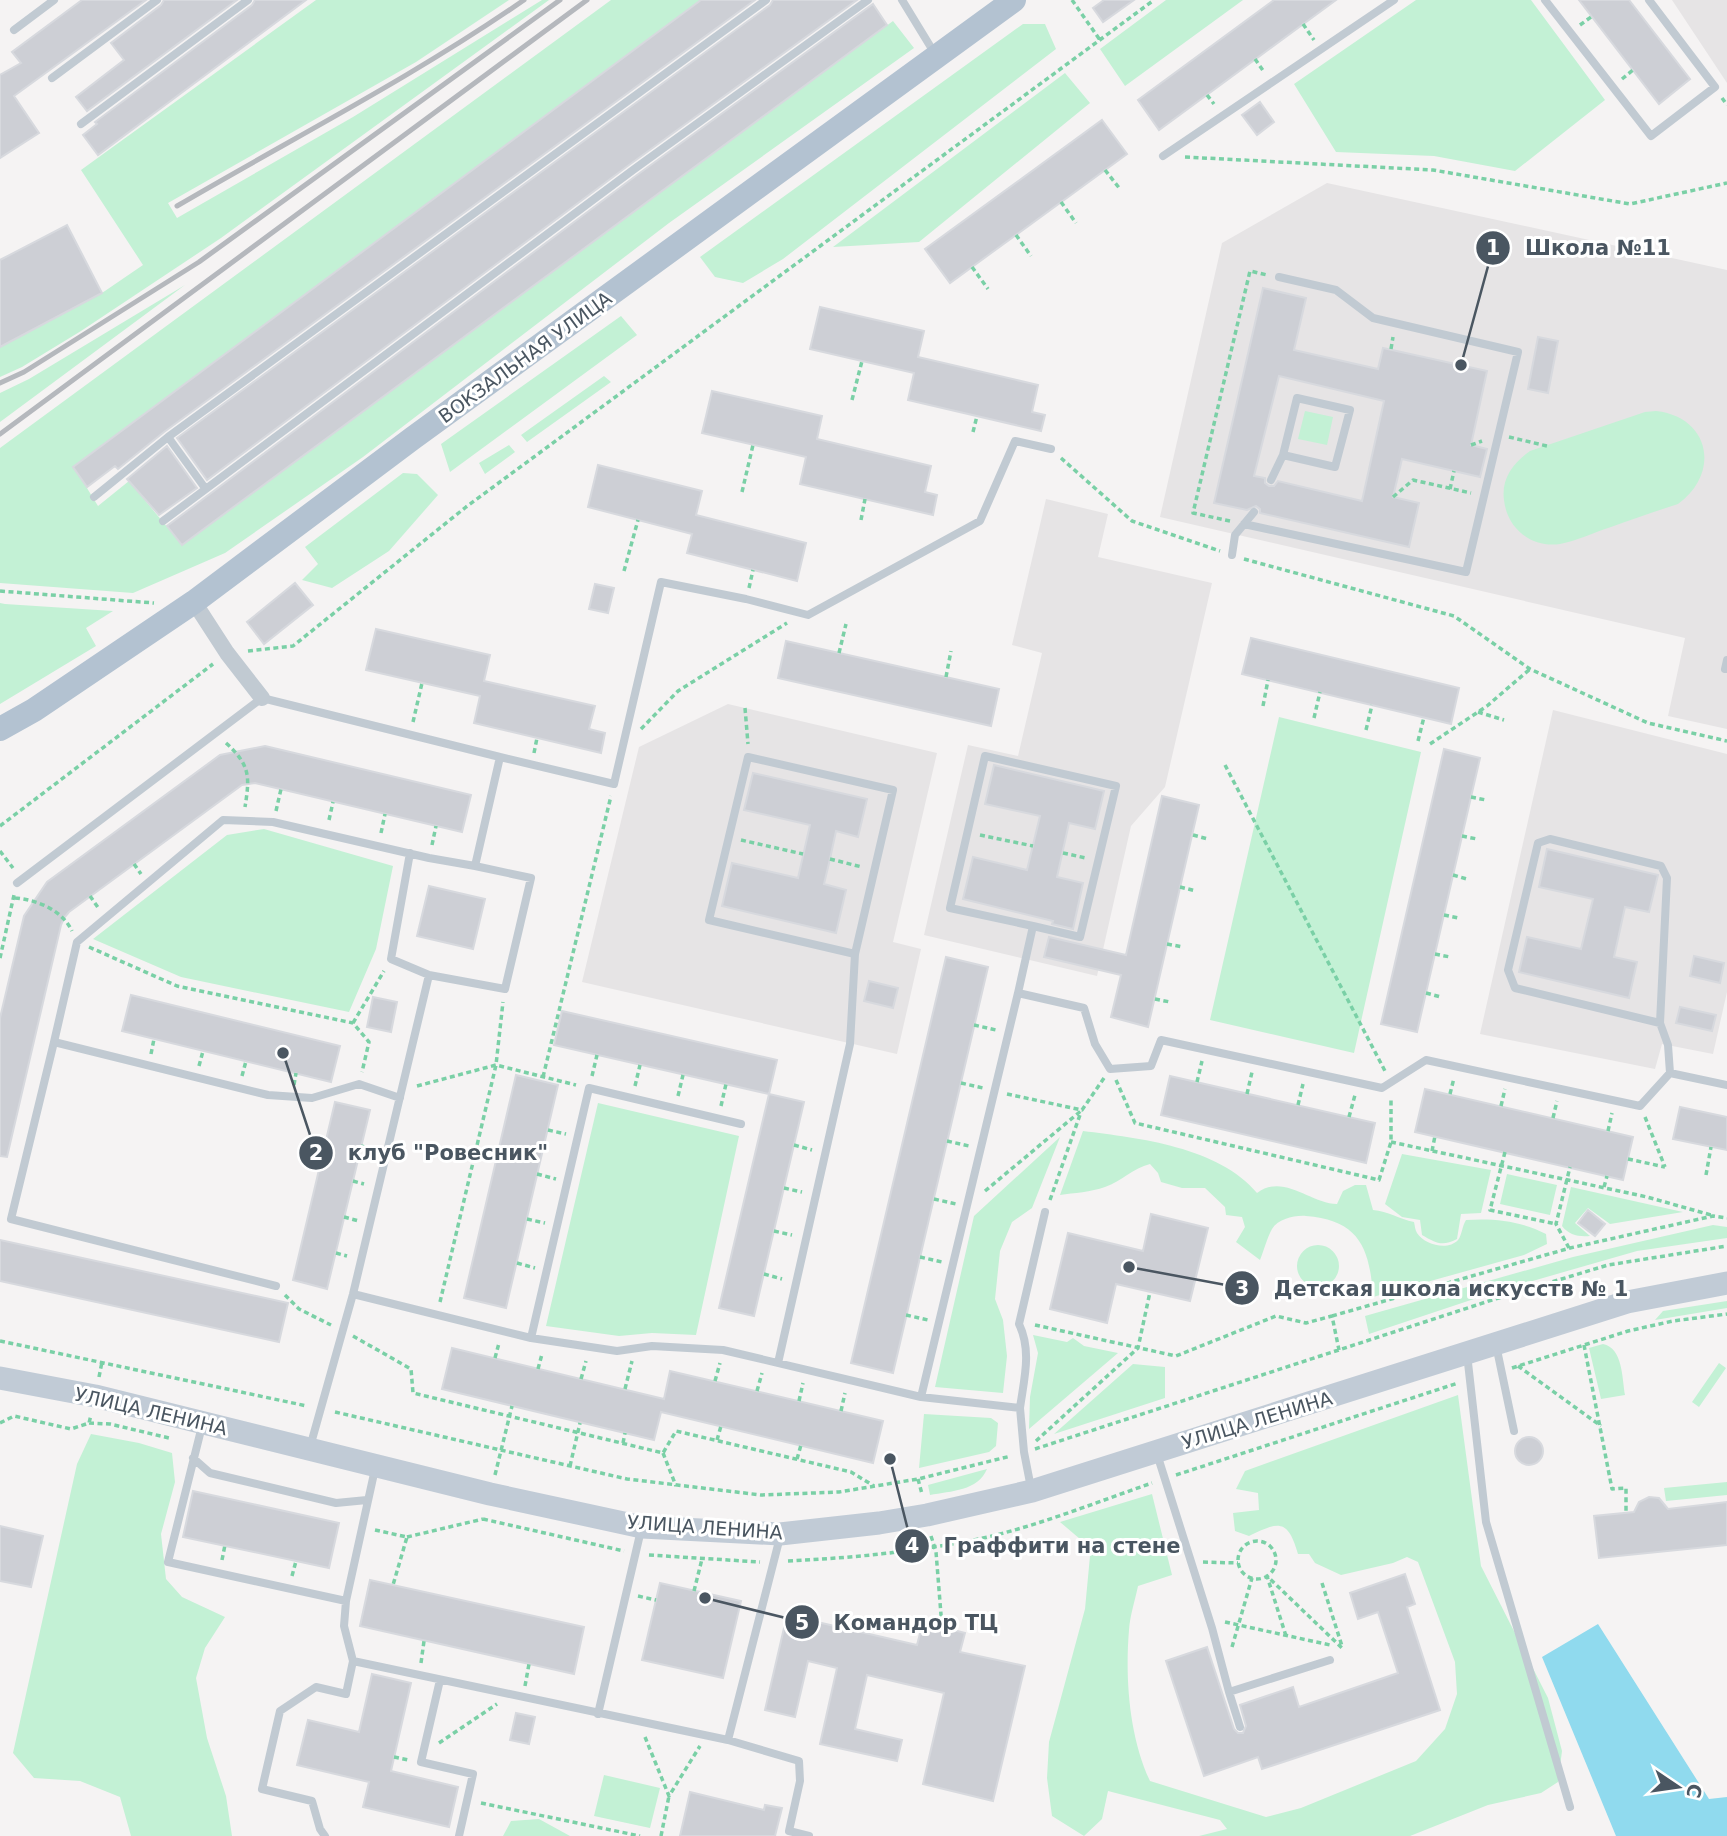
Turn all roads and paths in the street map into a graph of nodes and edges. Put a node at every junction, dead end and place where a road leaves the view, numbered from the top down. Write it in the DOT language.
graph roads {
  1 [pos="54,0"];
  2 [pos="157,0"];
  3 [pos="248,0"];
  4 [pos="766,0"];
  5 [pos="868,0"];
  6 [pos="902,0"];
  7 [pos="1014,0"];
  8 [pos="1072,0"];
  9 [pos="1154,0"];
  10 [pos="1394,0"];
  11 [pos="1545,0"];
  12 [pos="1649,0"];
  13 [pos="14,30"];
  14 [pos="1100,40"];
  15 [pos="937,56"];
  16 [pos="52,78"];
  17 [pos="80,124"];
  18 [pos="1163,156"];
  19 [pos="1105,170"];
  20 [pos="1727,183"];
  21 [pos="1120,189"];
  22 [pos="1061,202"];
  23 [pos="1076,223"];
  24 [pos="1016,235"];
  25 [pos="1031,256"];
  26 [pos="972,267"];
  27 [pos="1279,277"];
  28 [pos="988,289"];
  29 [pos="862,361"];
  30 [pos="852,400"];
  31 [pos="977,416"];
  32 [pos="974,432"];
  33 [pos="168,437"];
  34 [pos="753,445"];
  35 [pos="1051,449"];
  36 [pos="1283,455"];
  37 [pos="1454,471"];
  38 [pos="1272,480"];
  39 [pos="205,488"];
  40 [pos="1450,489"];
  41 [pos="742,492"];
  42 [pos="1484,496"];
  43 [pos="94,497"];
  44 [pos="1393,497"];
  45 [pos="865,499"];
  46 [pos="1254,512"];
  47 [pos="638,520"];
  48 [pos="860,520"];
  49 [pos="163,521"];
  50 [pos="1244,524"];
  51 [pos="1232,555"];
  52 [pos="624,571"];
  53 [pos="0,591"];
  54 [pos="194,602"];
  55 [pos="802,614"];
  56 [pos="171,618"];
  57 [pos="846,624"];
  58 [pos="951,651"];
  59 [pos="227,653"];
  60 [pos="839,653"];
  61 [pos="1727,660"];
  62 [pos="1530,668"];
  63 [pos="1727,669"];
  64 [pos="946,677"];
  65 [pos="1268,680"];
  66 [pos="422,683"];
  67 [pos="1320,692"];
  68 [pos="262,698"];
  69 [pos="1372,705"];
  70 [pos="1263,706"];
  71 [pos="745,708"];
  72 [pos="34,710"];
  73 [pos="1478,712"];
  74 [pos="1424,717"];
  75 [pos="1314,718"];
  76 [pos="1504,720"];
  77 [pos="0,729"];
  78 [pos="1366,730"];
  79 [pos="215,732"];
  80 [pos="410,734"];
  81 [pos="1418,741"];
  82 [pos="1727,741"];
  83 [pos="1430,744"];
  84 [pos="0,746"];
  85 [pos="623,748"];
  86 [pos="500,757"];
  87 [pos="748,757"];
  88 [pos="1225,765"];
  89 [pos="614,784"];
  90 [pos="281,789"];
  91 [pos="1471,797"];
  92 [pos="1486,800"];
  93 [pos="333,802"];
  94 [pos="385,814"];
  95 [pos="243,820"];
  96 [pos="273,822"];
  97 [pos="0,825"];
  98 [pos="436,826"];
  99 [pos="967,832"];
  100 [pos="326,834"];
  101 [pos="1192,835"];
  102 [pos="1462,836"];
  103 [pos="729,837"];
  104 [pos="1208,839"];
  105 [pos="1477,839"];
  106 [pos="377,846"];
  107 [pos="1033,846"];
  108 [pos="0,851"];
  109 [pos="410,853"];
  110 [pos="1063,853"];
  111 [pos="803,854"];
  112 [pos="429,858"];
  113 [pos="830,859"];
  114 [pos="1098,861"];
  115 [pos="475,866"];
  116 [pos="13,868"];
  117 [pos="874,869"];
  118 [pos="1453,875"];
  119 [pos="1468,879"];
  120 [pos="17,883"];
  121 [pos="1181,887"];
  122 [pos="1196,891"];
  123 [pos="13,898"];
  124 [pos="1444,915"];
  125 [pos="1458,918"];
  126 [pos="1033,926"];
  127 [pos="77,942"];
  128 [pos="1167,944"];
  129 [pos="1183,947"];
  130 [pos="855,954"];
  131 [pos="1435,954"];
  132 [pos="1450,957"];
  133 [pos="0,958"];
  134 [pos="391,959"];
  135 [pos="429,975"];
  136 [pos="505,989"];
  137 [pos="1018,993"];
  138 [pos="1426,993"];
  139 [pos="1441,997"];
  140 [pos="1155,999"];
  141 [pos="1170,1002"];
  142 [pos="353,1023"];
  143 [pos="1660,1023"];
  144 [pos="974,1025"];
  145 [pos="1009,1033"];
  146 [pos="54,1042"];
  147 [pos="1205,1049"];
  148 [pos="597,1055"];
  149 [pos="1255,1060"];
  150 [pos="496,1065"];
  151 [pos="640,1065"];
  152 [pos="1110,1069"];
  153 [pos="1306,1071"];
  154 [pos="1670,1073"];
  155 [pos="683,1074"];
  156 [pos="543,1077"];
  157 [pos="1197,1082"];
  158 [pos="1391,1082"];
  159 [pos="961,1083"];
  160 [pos="1357,1083"];
  161 [pos="359,1084"];
  162 [pos="726,1084"];
  163 [pos="1727,1085"];
  164 [pos="589,1088"];
  165 [pos="995,1091"];
  166 [pos="400,1094"];
  167 [pos="1247,1094"];
  168 [pos="632,1098"];
  169 [pos="1298,1105"];
  170 [pos="1640,1106"];
  171 [pos="675,1108"];
  172 [pos="1082,1110"];
  173 [pos="1349,1117"];
  174 [pos="718,1118"];
  175 [pos="741,1124"];
  176 [pos="1435,1136"];
  177 [pos="947,1141"];
  178 [pos="1391,1142"];
  179 [pos="1712,1147"];
  180 [pos="981,1149"];
  181 [pos="1432,1151"];
  182 [pos="1505,1152"];
  183 [pos="1628,1159"];
  184 [pos="1502,1166"];
  185 [pos="1570,1167"];
  186 [pos="1706,1175"];
  187 [pos="1606,1176"];
  188 [pos="1567,1179"];
  189 [pos="1604,1187"];
  190 [pos="934,1199"];
  191 [pos="967,1207"];
  192 [pos="1045,1212"];
  193 [pos="0,1216"];
  194 [pos="1713,1216"];
  195 [pos="1727,1218"];
  196 [pos="11,1219"];
  197 [pos="1556,1224"];
  198 [pos="774,1231"];
  199 [pos="807,1238"];
  200 [pos="1727,1245"];
  201 [pos="1570,1248"];
  202 [pos="920,1257"];
  203 [pos="953,1265"];
  204 [pos="764,1274"];
  205 [pos="797,1282"];
  206 [pos="1727,1283"];
  207 [pos="276,1286"];
  208 [pos="1150,1292"];
  209 [pos="353,1294"];
  210 [pos="437,1314"];
  211 [pos="1727,1314"];
  212 [pos="906,1315"];
  213 [pos="1332,1316"];
  214 [pos="939,1323"];
  215 [pos="1033,1325"];
  216 [pos="343,1331"];
  217 [pos="531,1338"];
  218 [pos="0,1341"];
  219 [pos="1496,1345"];
  220 [pos="1584,1345"];
  221 [pos="589,1347"];
  222 [pos="635,1348"];
  223 [pos="1138,1348"];
  224 [pos="1339,1350"];
  225 [pos="1467,1354"];
  226 [pos="765,1360"];
  227 [pos="778,1363"];
  228 [pos="1518,1366"];
  229 [pos="807,1370"];
  230 [pos="1502,1371"];
  231 [pos="0,1378"];
  232 [pos="582,1379"];
  233 [pos="1470,1379"];
  234 [pos="849,1380"];
  235 [pos="625,1389"];
  236 [pos="757,1391"];
  237 [pos="921,1396"];
  238 [pos="799,1401"];
  239 [pos="512,1406"];
  240 [pos="1020,1408"];
  241 [pos="320,1409"];
  242 [pos="841,1411"];
  243 [pos="509,1417"];
  244 [pos="203,1422"];
  245 [pos="89,1423"];
  246 [pos="580,1423"];
  247 [pos="721,1426"];
  248 [pos="1601,1426"];
  249 [pos="1514,1431"];
  250 [pos="578,1433"];
  251 [pos="625,1433"];
  252 [pos="718,1440"];
  253 [pos="623,1443"];
  254 [pos="196,1445"];
  255 [pos="801,1445"];
  256 [pos="310,1448"];
  257 [pos="501,1450"];
  258 [pos="663,1452"];
  259 [pos="1024,1452"];
  260 [pos="1156,1452"];
  261 [pos="193,1458"];
  262 [pos="797,1459"];
  263 [pos="376,1465"];
  264 [pos="570,1466"];
  265 [pos="1165,1478"];
  266 [pos="676,1486"];
  267 [pos="874,1486"];
  268 [pos="1032,1490"];
  269 [pos="367,1500"];
  270 [pos="1626,1513"];
  271 [pos="361,1526"];
  272 [pos="642,1527"];
  273 [pos="780,1534"];
  274 [pos="702,1559"];
  275 [pos="1191,1561"];
  276 [pos="1238,1563"];
  277 [pos="1267,1576"];
  278 [pos="1252,1578"];
  279 [pos="1322,1584"];
  280 [pos="393,1585"];
  281 [pos="694,1591"];
  282 [pos="346,1601"];
  283 [pos="1209,1618"];
  284 [pos="1239,1625"];
  285 [pos="943,1627"];
  286 [pos="1286,1636"];
  287 [pos="424,1641"];
  288 [pos="1342,1648"];
  289 [pos="1231,1650"];
  290 [pos="1330,1660"];
  291 [pos="353,1661"];
  292 [pos="529,1664"];
  293 [pos="419,1675"];
  294 [pos="440,1680"];
  295 [pos="1229,1692"];
  296 [pos="510,1695"];
  297 [pos="523,1698"];
  298 [pos="598,1714"];
  299 [pos="639,1722"];
  300 [pos="1240,1727"];
  301 [pos="706,1735"];
  302 [pos="728,1740"];
  303 [pos="423,1754"];
  304 [pos="670,1796"];
  305 [pos="467,1801"];
  306 [pos="1570,1807"];
  307 [pos="325,1836"];
  308 [pos="459,1836"];
  309 [pos="640,1836"];
  310 [pos="661,1836"];
  311 [pos="810,1836"];
  1 -- 13 [label="lane"];
  2 -- 16 [label="lane"];
  3 -- 17 [label="lane"];
  4 -- 33 [label="lane"];
  5 -- 39 [label="lane"];
  6 -- 15 [label="lane"];
  7 -- 15 [label="main road, ВОКЗАЛЬНАЯ УЛИЦА"];
  8 -- 14 [label="path"];
  9 -- 14 [label="path"];
  10 -- 18 [label="lane"];
  11 -- 12 [label="lane"];
  14 -- 59 [label="path"];
  15 -- 54 [label="main road, ВОКЗАЛЬНАЯ УЛИЦА"];
  18 -- 20 [label="path"];
  19 -- 21 [label="path"];
  22 -- 23 [label="path"];
  24 -- 25 [label="path"];
  26 -- 28 [label="path"];
  27 -- 42 [label="lane"];
  27 -- 50 [label="path"];
  29 -- 30 [label="path"];
  31 -- 32 [label="path"];
  33 -- 39 [label="lane"];
  33 -- 43 [label="lane"];
  34 -- 41 [label="path"];
  35 -- 51 [label="path"];
  35 -- 55 [label="lane"];
  36 -- 36 [label="lane"];
  36 -- 38 [label="lane"];
  37 -- 40 [label="path"];
  39 -- 49 [label="lane"];
  40 -- 42 [label="path"];
  40 -- 44 [label="path"];
  42 -- 50 [label="lane"];
  45 -- 48 [label="path"];
  46 -- 50 [label="lane"];
  47 -- 52 [label="path"];
  50 -- 51 [label="lane"];
  51 -- 62 [label="path"];
  53 -- 56 [label="path"];
  54 -- 56 [label="main road, ВОКЗАЛЬНАЯ УЛИЦА"];
  54 -- 59 [label="street"];
  55 -- 85 [label="path"];
  55 -- 85 [label="lane"];
  56 -- 72 [label="main road, ВОКЗАЛЬНАЯ УЛИЦА"];
  57 -- 60 [label="path"];
  58 -- 64 [label="path"];
  59 -- 68 [label="street"];
  59 -- 97 [label="path"];
  61 -- 63 [label="lane"];
  62 -- 73 [label="path"];
  62 -- 82 [label="path"];
  65 -- 70 [label="path"];
  66 -- 80 [label="path"];
  67 -- 75 [label="path"];
  68 -- 79 [label="lane"];
  68 -- 80 [label="lane"];
  69 -- 78 [label="path"];
  71 -- 87 [label="path"];
  72 -- 77 [label="main road, ВОКЗАЛЬНАЯ УЛИЦА"];
  72 -- 84 [label="main road, ВОКЗАЛЬНАЯ УЛИЦА"];
  73 -- 76 [label="path"];
  73 -- 83 [label="path"];
  74 -- 81 [label="path"];
  79 -- 95 [label="path"];
  79 -- 120 [label="lane"];
  80 -- 86 [label="lane"];
  85 -- 89 [label="lane"];
  86 -- 89 [label="lane"];
  86 -- 115 [label="lane"];
  87 -- 103 [label="lane"];
  87 -- 117 [label="lane"];
  88 -- 158 [label="path"];
  89 -- 156 [label="path"];
  90 -- 96 [label="path"];
  91 -- 92 [label="path"];
  93 -- 100 [label="path"];
  94 -- 106 [label="path"];
  95 -- 96 [label="lane"];
  95 -- 127 [label="lane"];
  96 -- 100 [label="lane"];
  98 -- 112 [label="path"];
  99 -- 107 [label="path"];
  99 -- 114 [label="lane"];
  99 -- 126 [label="lane"];
  100 -- 106 [label="lane"];
  101 -- 104 [label="path"];
  102 -- 105 [label="path"];
  103 -- 111 [label="path"];
  103 -- 130 [label="lane"];
  106 -- 109 [label="lane"];
  108 -- 116 [label="path"];
  109 -- 112 [label="lane"];
  109 -- 134 [label="lane"];
  110 -- 114 [label="path"];
  112 -- 115 [label="lane"];
  113 -- 117 [label="path"];
  114 -- 126 [label="lane"];
  115 -- 136 [label="lane"];
  117 -- 130 [label="lane"];
  118 -- 119 [label="path"];
  120 -- 123 [label="path"];
  121 -- 122 [label="path"];
  123 -- 127 [label="path"];
  123 -- 133 [label="path"];
  124 -- 125 [label="path"];
  126 -- 137 [label="lane"];
  127 -- 142 [label="path"];
  127 -- 146 [label="lane"];
  128 -- 129 [label="path"];
  130 -- 199 [label="lane"];
  131 -- 132 [label="path"];
  134 -- 135 [label="lane"];
  134 -- 142 [label="path"];
  135 -- 136 [label="lane"];
  135 -- 166 [label="lane"];
  136 -- 150 [label="path"];
  137 -- 145 [label="lane"];
  137 -- 152 [label="lane"];
  138 -- 139 [label="path"];
  140 -- 141 [label="path"];
  142 -- 161 [label="path"];
  143 -- 143 [label="lane"];
  143 -- 154 [label="lane"];
  144 -- 145 [label="path"];
  145 -- 165 [label="lane"];
  146 -- 161 [label="lane"];
  146 -- 196 [label="lane"];
  147 -- 149 [label="lane"];
  147 -- 152 [label="lane"];
  147 -- 157 [label="path"];
  148 -- 164 [label="path"];
  149 -- 153 [label="lane"];
  149 -- 167 [label="path"];
  150 -- 156 [label="path"];
  150 -- 166 [label="path"];
  150 -- 210 [label="path"];
  151 -- 168 [label="path"];
  152 -- 172 [label="path"];
  152 -- 178 [label="path"];
  153 -- 160 [label="lane"];
  153 -- 169 [label="path"];
  154 -- 163 [label="lane"];
  154 -- 170 [label="lane"];
  155 -- 171 [label="path"];
  156 -- 164 [label="path"];
  158 -- 160 [label="lane"];
  158 -- 170 [label="lane"];
  158 -- 178 [label="path"];
  159 -- 165 [label="path"];
  160 -- 173 [label="path"];
  161 -- 166 [label="lane"];
  162 -- 174 [label="path"];
  164 -- 168 [label="lane"];
  164 -- 217 [label="lane"];
  165 -- 172 [label="path"];
  165 -- 180 [label="lane"];
  166 -- 209 [label="lane"];
  168 -- 171 [label="lane"];
  170 -- 183 [label="path"];
  171 -- 174 [label="lane"];
  172 -- 191 [label="path"];
  172 -- 192 [label="path"];
  174 -- 175 [label="lane"];
  176 -- 181 [label="path"];
  177 -- 180 [label="path"];
  178 -- 181 [label="path"];
  179 -- 186 [label="path"];
  180 -- 191 [label="lane"];
  181 -- 184 [label="path"];
  182 -- 184 [label="path"];
  184 -- 188 [label="path"];
  184 -- 197 [label="path"];
  185 -- 188 [label="path"];
  187 -- 189 [label="path"];
  188 -- 189 [label="path"];
  188 -- 197 [label="path"];
  189 -- 194 [label="path"];
  190 -- 191 [label="path"];
  191 -- 203 [label="lane"];
  192 -- 240 [label="lane"];
  193 -- 196 [label="lane"];
  194 -- 195 [label="path"];
  194 -- 201 [label="path"];
  196 -- 207 [label="lane"];
  197 -- 201 [label="path"];
  198 -- 199 [label="path"];
  199 -- 205 [label="lane"];
  200 -- 224 [label="path"];
  201 -- 213 [label="path"];
  202 -- 203 [label="path"];
  203 -- 214 [label="lane"];
  204 -- 205 [label="path"];
  205 -- 227 [label="lane"];
  206 -- 219 [label="street, УЛИЦА ЛЕНИНА"];
  207 -- 216 [label="path"];
  208 -- 223 [label="path"];
  209 -- 210 [label="lane"];
  209 -- 216 [label="lane"];
  210 -- 217 [label="lane"];
  211 -- 220 [label="path"];
  212 -- 214 [label="path"];
  213 -- 223 [label="path"];
  213 -- 224 [label="path"];
  214 -- 237 [label="lane"];
  215 -- 223 [label="path"];
  216 -- 241 [label="lane"];
  216 -- 243 [label="path"];
  217 -- 221 [label="lane"];
  218 -- 241 [label="path"];
  219 -- 225 [label="street, УЛИЦА ЛЕНИНА"];
  219 -- 230 [label="lane"];
  220 -- 228 [label="path"];
  220 -- 248 [label="path"];
  221 -- 222 [label="lane"];
  221 -- 232 [label="path"];
  222 -- 226 [label="lane"];
  222 -- 235 [label="path"];
  223 -- 259 [label="path"];
  224 -- 259 [label="path"];
  225 -- 233 [label="lane"];
  225 -- 260 [label="street, УЛИЦА ЛЕНИНА"];
  226 -- 227 [label="lane"];
  226 -- 236 [label="path"];
  227 -- 229 [label="lane"];
  228 -- 230 [label="path"];
  228 -- 248 [label="path"];
  229 -- 234 [label="lane"];
  229 -- 238 [label="path"];
  230 -- 249 [label="lane"];
  231 -- 244 [label="street, УЛИЦА ЛЕНИНА"];
  233 -- 265 [label="path"];
  233 -- 306 [label="lane"];
  234 -- 237 [label="lane"];
  234 -- 242 [label="path"];
  237 -- 240 [label="lane"];
  239 -- 243 [label="path"];
  240 -- 259 [label="lane"];
  241 -- 256 [label="lane"];
  241 -- 257 [label="path"];
  243 -- 250 [label="path"];
  243 -- 257 [label="path"];
  244 -- 254 [label="lane"];
  244 -- 256 [label="street, УЛИЦА ЛЕНИНА"];
  245 -- 254 [label="path"];
  246 -- 250 [label="path"];
  247 -- 252 [label="path"];
  248 -- 270 [label="path"];
  250 -- 253 [label="path"];
  250 -- 264 [label="path"];
  251 -- 253 [label="path"];
  252 -- 258 [label="path"];
  252 -- 262 [label="path"];
  253 -- 258 [label="path"];
  254 -- 261 [label="lane"];
  255 -- 262 [label="path"];
  256 -- 263 [label="street, УЛИЦА ЛЕНИНА"];
  257 -- 264 [label="path"];
  258 -- 266 [label="path"];
  259 -- 267 [label="path"];
  259 -- 268 [label="lane"];
  260 -- 265 [label="lane"];
  260 -- 268 [label="street, УЛИЦА ЛЕНИНА"];
  261 -- 269 [label="lane"];
  261 -- 282 [label="lane"];
  262 -- 267 [label="path"];
  263 -- 269 [label="lane"];
  263 -- 272 [label="street, УЛИЦА ЛЕНИНА"];
  264 -- 266 [label="path"];
  265 -- 275 [label="lane"];
  265 -- 285 [label="path"];
  266 -- 267 [label="path"];
  268 -- 273 [label="street, УЛИЦА ЛЕНИНА"];
  269 -- 271 [label="lane"];
  271 -- 280 [label="path"];
  271 -- 282 [label="lane"];
  272 -- 273 [label="street, УЛИЦА ЛЕНИНА"];
  272 -- 298 [label="lane"];
  273 -- 302 [label="lane"];
  274 -- 281 [label="path"];
  275 -- 276 [label="path"];
  275 -- 283 [label="lane"];
  276 -- 277 [label="path"];
  276 -- 278 [label="path"];
  277 -- 278 [label="path"];
  277 -- 286 [label="path"];
  277 -- 288 [label="path"];
  278 -- 284 [label="path"];
  279 -- 288 [label="path"];
  282 -- 291 [label="lane"];
  283 -- 284 [label="path"];
  283 -- 295 [label="lane"];
  284 -- 286 [label="path"];
  284 -- 289 [label="path"];
  286 -- 288 [label="path"];
  287 -- 293 [label="path"];
  290 -- 295 [label="lane"];
  291 -- 293 [label="lane"];
  291 -- 307 [label="lane"];
  292 -- 297 [label="path"];
  293 -- 294 [label="lane"];
  294 -- 296 [label="lane"];
  294 -- 303 [label="lane"];
  295 -- 300 [label="lane"];
  296 -- 297 [label="lane"];
  296 -- 303 [label="path"];
  297 -- 298 [label="lane"];
  298 -- 299 [label="lane"];
  299 -- 301 [label="lane"];
  299 -- 304 [label="path"];
  301 -- 302 [label="lane"];
  301 -- 304 [label="path"];
  302 -- 311 [label="lane"];
  303 -- 305 [label="lane"];
  304 -- 310 [label="path"];
  305 -- 308 [label="lane"];
  305 -- 309 [label="path"];
}
